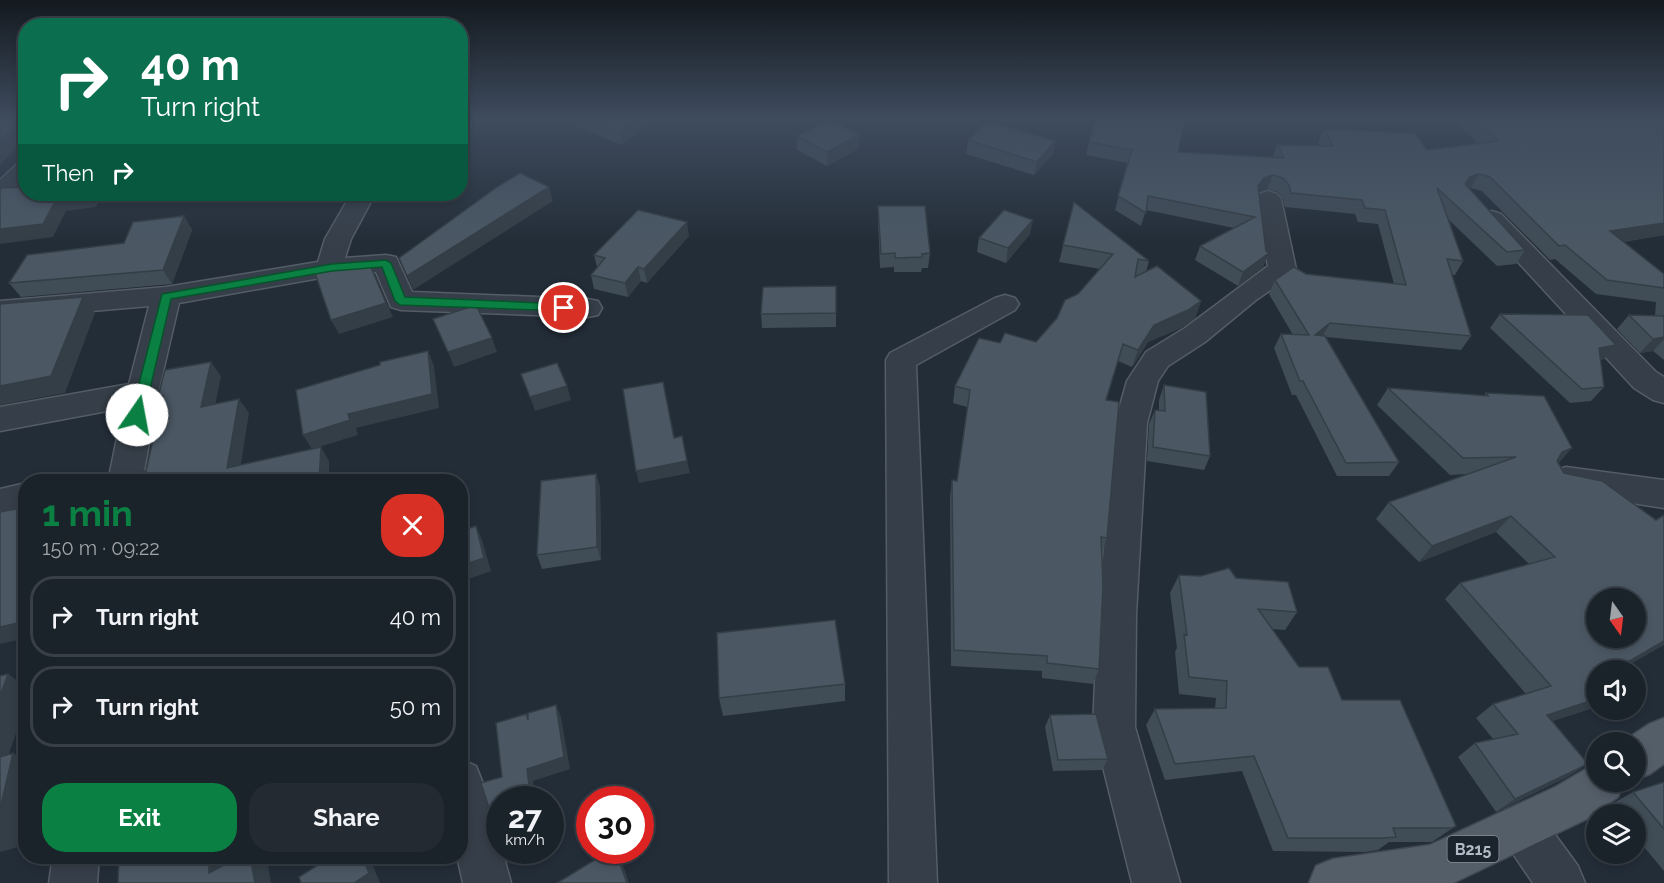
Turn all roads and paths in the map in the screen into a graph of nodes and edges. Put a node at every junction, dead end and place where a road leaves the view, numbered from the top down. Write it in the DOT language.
graph roads {
  1 [pos="18,176"];
  2 [pos="0,193"];
  3 [pos="1472,198"];
  4 [pos="1268,199"];
  5 [pos="360,201"];
  6 [pos="332,268"];
  7 [pos="166,296"];
  8 [pos="1005,303"];
  9 [pos="588,309"];
  10 [pos="0,310"];
  11 [pos="1664,392"];
  12 [pos="141,393"];
  13 [pos="0,419"];
  14 [pos="122,474"];
  15 [pos="1561,479"];
  16 [pos="1664,494"];
  17 [pos="18,499"];
  18 [pos="0,503"];
  19 [pos="1664,739"];
  20 [pos="1646,751"];
  21 [pos="1587,792"];
  22 [pos="468,811"];
  23 [pos="1521,826"];
  24 [pos="75,864"];
  25 [pos="73,883"];
  26 [pos="487,883"];
  27 [pos="913,883"];
  28 [pos="1156,883"];
  29 [pos="1333,883"];
  30 [pos="1562,883"];
  1 -- 2 [label="street"];
  3 -- 11 [label="street"];
  4 -- 28 [label="street"];
  5 -- 6 [label="street"];
  6 -- 7 [label="street"];
  6 -- 9 [label="street"];
  7 -- 10 [label="street"];
  7 -- 12 [label="street"];
  8 -- 27 [label="street"];
  12 -- 13 [label="street"];
  12 -- 14 [label="street"];
  15 -- 16 [label="street"];
  17 -- 18 [label="street"];
  19 -- 20 [label="main road"];
  21 -- 23 [label="main road, B215"];
  22 -- 26 [label="street"];
  23 -- 29 [label="main road, B215"];
  23 -- 30 [label="street"];
  24 -- 25 [label="street"];
}
